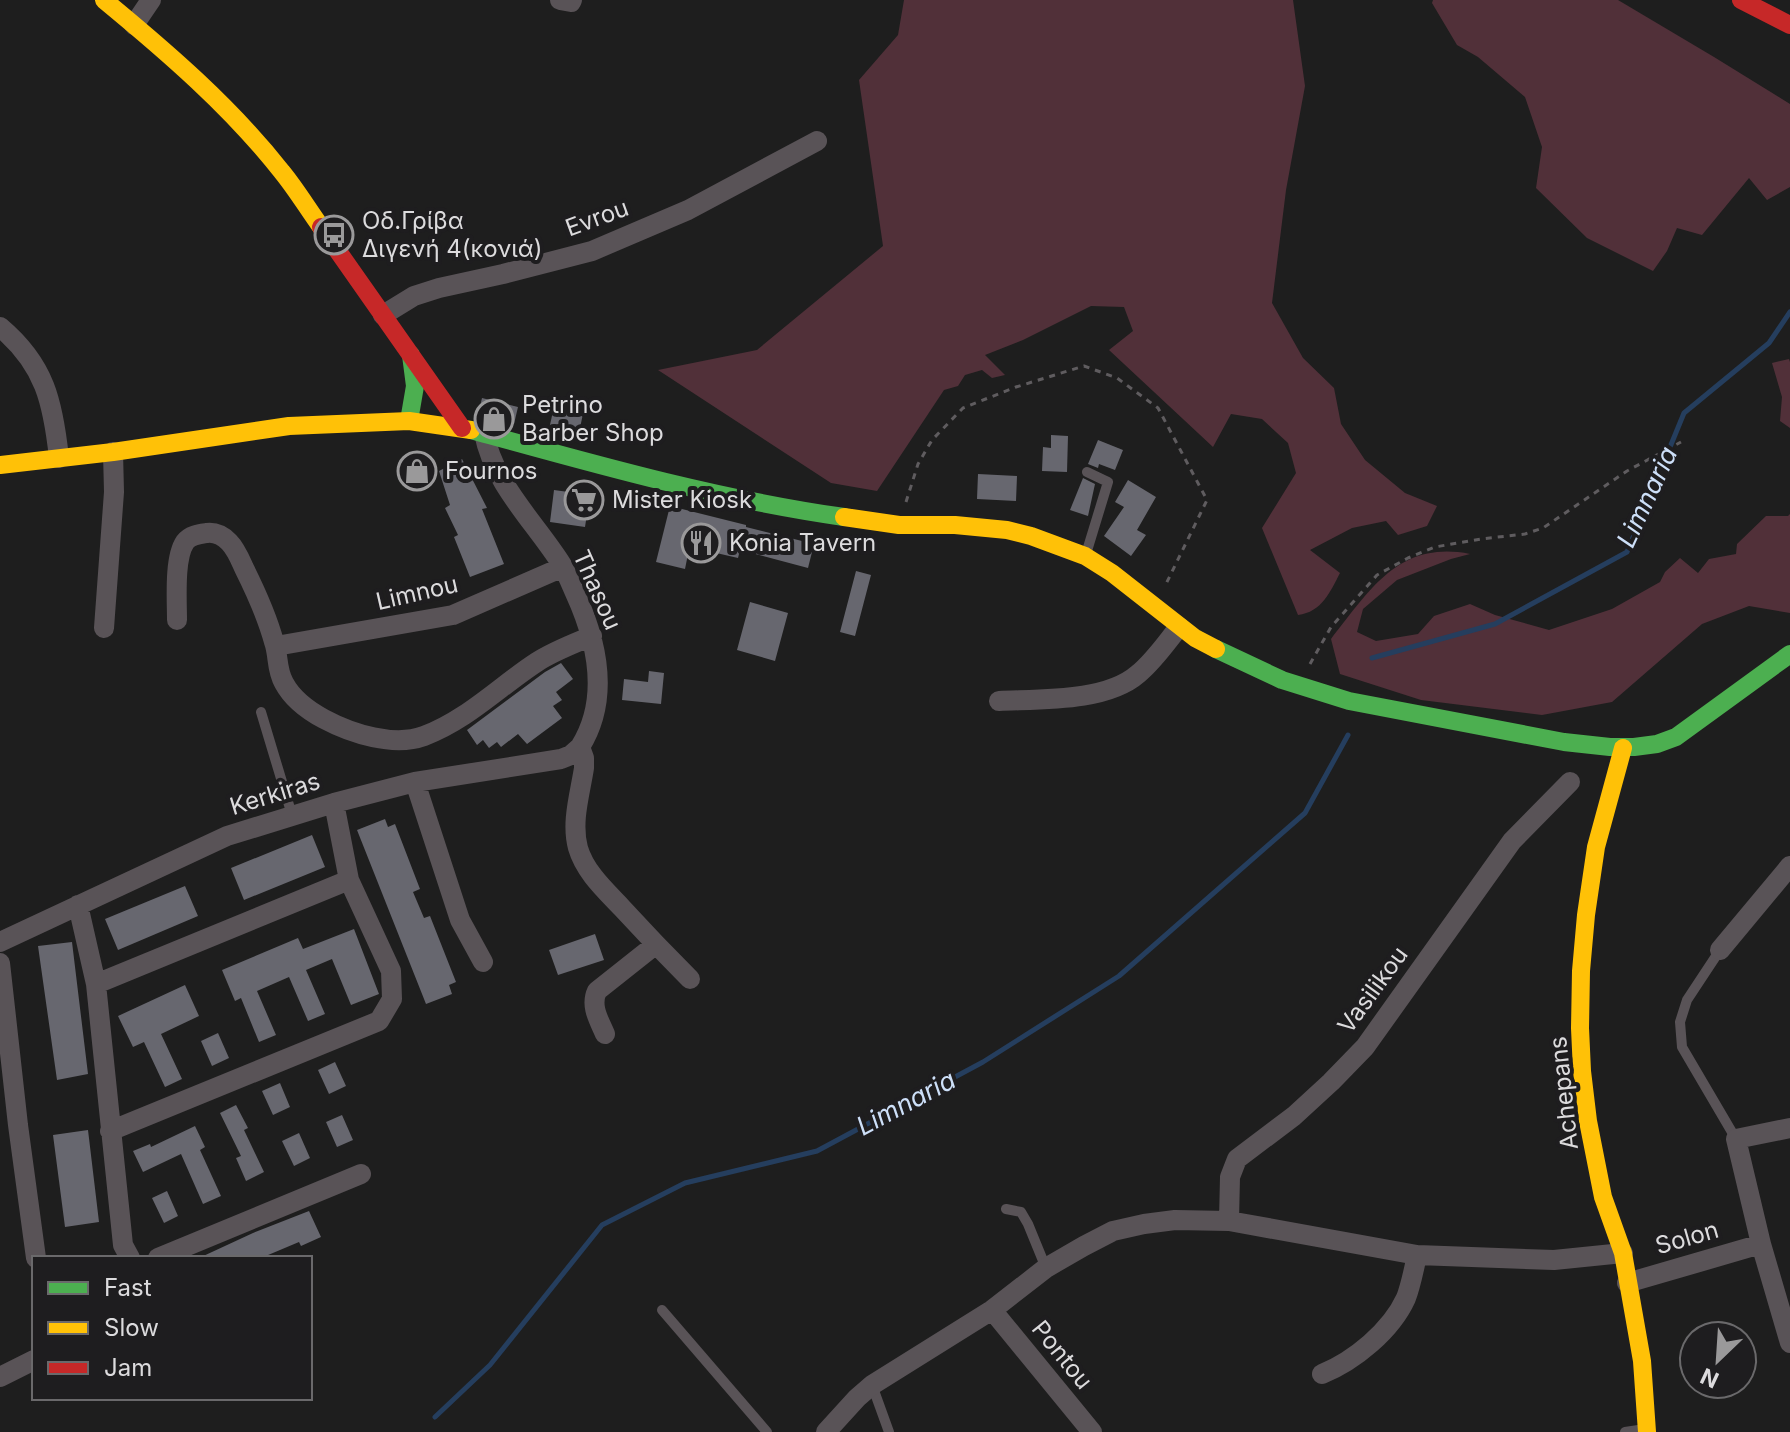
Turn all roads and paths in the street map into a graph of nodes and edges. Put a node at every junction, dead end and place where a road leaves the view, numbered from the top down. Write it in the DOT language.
graph roads {
  1 [pos="104,0"];
  2 [pos="151,0"];
  3 [pos="560,0"];
  4 [pos="572,0"];
  5 [pos="1741,0"];
  6 [pos="134,25"];
  7 [pos="1790,25"];
  8 [pos="817,141"];
  9 [pos="383,315"];
  10 [pos="0,327"];
  11 [pos="411,355"];
  12 [pos="409,421"];
  13 [pos="462,428"];
  14 [pos="484,433"];
  15 [pos="1681,442"];
  16 [pos="113,452"];
  17 [pos="59,458"];
  18 [pos="0,465"];
  19 [pos="1087,472"];
  20 [pos="899,525"];
  21 [pos="1085,556"];
  22 [pos="563,567"];
  23 [pos="1154,608"];
  24 [pos="177,620"];
  25 [pos="1179,627"];
  26 [pos="104,628"];
  27 [pos="592,636"];
  28 [pos="276,646"];
  29 [pos="1790,654"];
  30 [pos="1298,685"];
  31 [pos="999,701"];
  32 [pos="261,712"];
  33 [pos="580,747"];
  34 [pos="1623,748"];
  35 [pos="415,782"];
  36 [pos="1570,782"];
  37 [pos="334,803"];
  38 [pos="292,815"];
  39 [pos="1790,866"];
  40 [pos="349,880"];
  41 [pos="78,905"];
  42 [pos="0,942"];
  43 [pos="655,945"];
  44 [pos="1720,950"];
  45 [pos="483,962"];
  46 [pos="0,963"];
  47 [pos="690,979"];
  48 [pos="96,984"];
  49 [pos="605,1034"];
  50 [pos="1790,1128"];
  51 [pos="9,1129"];
  52 [pos="110,1131"];
  53 [pos="1736,1139"];
  54 [pos="361,1174"];
  55 [pos="1006,1209"];
  56 [pos="1229,1221"];
  57 [pos="1761,1244"];
  58 [pos="1623,1253"];
  59 [pos="1417,1255"];
  60 [pos="36,1256"];
  61 [pos="129,1256"];
  62 [pos="163,1256"];
  63 [pos="1046,1268"];
  64 [pos="1627,1283"];
  65 [pos="662,1310"];
  66 [pos="992,1310"];
  67 [pos="1790,1343"];
  68 [pos="32,1361"];
  69 [pos="1322,1374"];
  70 [pos="0,1377"];
  71 [pos="872,1385"];
  72 [pos="1647,1430"];
  73 [pos="767,1432"];
  74 [pos="826,1432"];
  75 [pos="889,1432"];
  76 [pos="1092,1432"];
  77 [pos="1625,1432"];
  1 -- 6 [label="main road"];
  2 -- 6 [label="street"];
  3 -- 4 [label="street"];
  5 -- 7 [label="main road"];
  6 -- 9 [label="main road"];
  8 -- 9 [label="street, Evrou"];
  9 -- 11 [label="main road"];
  10 -- 17 [label="street"];
  11 -- 12 [label="main road"];
  11 -- 13 [label="main road"];
  12 -- 13 [label="main road"];
  12 -- 16 [label="main road"];
  13 -- 14 [label="main road"];
  14 -- 20 [label="main road"];
  14 -- 22 [label="street, Thasou"];
  15 -- 30 [label="path"];
  16 -- 17 [label="main road"];
  16 -- 26 [label="street"];
  17 -- 18 [label="main road"];
  19 -- 21 [label="lane"];
  20 -- 21 [label="main road"];
  20 -- 23 [label="path"];
  21 -- 23 [label="main road"];
  22 -- 27 [label="street, Thasou"];
  22 -- 28 [label="street, Limnou"];
  23 -- 25 [label="main road"];
  24 -- 28 [label="street"];
  25 -- 30 [label="main road"];
  25 -- 31 [label="street"];
  27 -- 28 [label="street"];
  27 -- 33 [label="street, Thasou"];
  29 -- 34 [label="main road"];
  30 -- 34 [label="main road"];
  32 -- 38 [label="lane"];
  33 -- 35 [label="street, Kerkiras"];
  33 -- 43 [label="street, Thasou"];
  34 -- 58 [label="main road, Achepans"];
  35 -- 37 [label="street, Kerkiras"];
  35 -- 45 [label="street"];
  36 -- 56 [label="street, Vasilikou"];
  37 -- 38 [label="street, Kerkiras"];
  37 -- 40 [label="street"];
  38 -- 41 [label="street, Kerkiras"];
  39 -- 44 [label="street"];
  40 -- 48 [label="street"];
  40 -- 52 [label="street"];
  41 -- 42 [label="street, Kerkiras"];
  41 -- 48 [label="street"];
  43 -- 47 [label="street, Thasou"];
  43 -- 49 [label="street"];
  44 -- 53 [label="lane"];
  46 -- 51 [label="street"];
  48 -- 52 [label="street"];
  50 -- 53 [label="street"];
  51 -- 60 [label="street"];
  52 -- 61 [label="street"];
  53 -- 57 [label="street"];
  54 -- 62 [label="street"];
  55 -- 63 [label="lane"];
  56 -- 59 [label="street"];
  56 -- 63 [label="street"];
  57 -- 64 [label="street, Solon"];
  57 -- 67 [label="street"];
  58 -- 59 [label="street"];
  58 -- 64 [label="main road, Achepans"];
  59 -- 69 [label="street"];
  63 -- 66 [label="street"];
  64 -- 72 [label="main road, Achepans"];
  65 -- 73 [label="lane"];
  66 -- 71 [label="street"];
  66 -- 76 [label="street, Pontou"];
  68 -- 70 [label="street"];
  71 -- 74 [label="street"];
  71 -- 75 [label="lane"];
  72 -- 77 [label="lane"];
}
